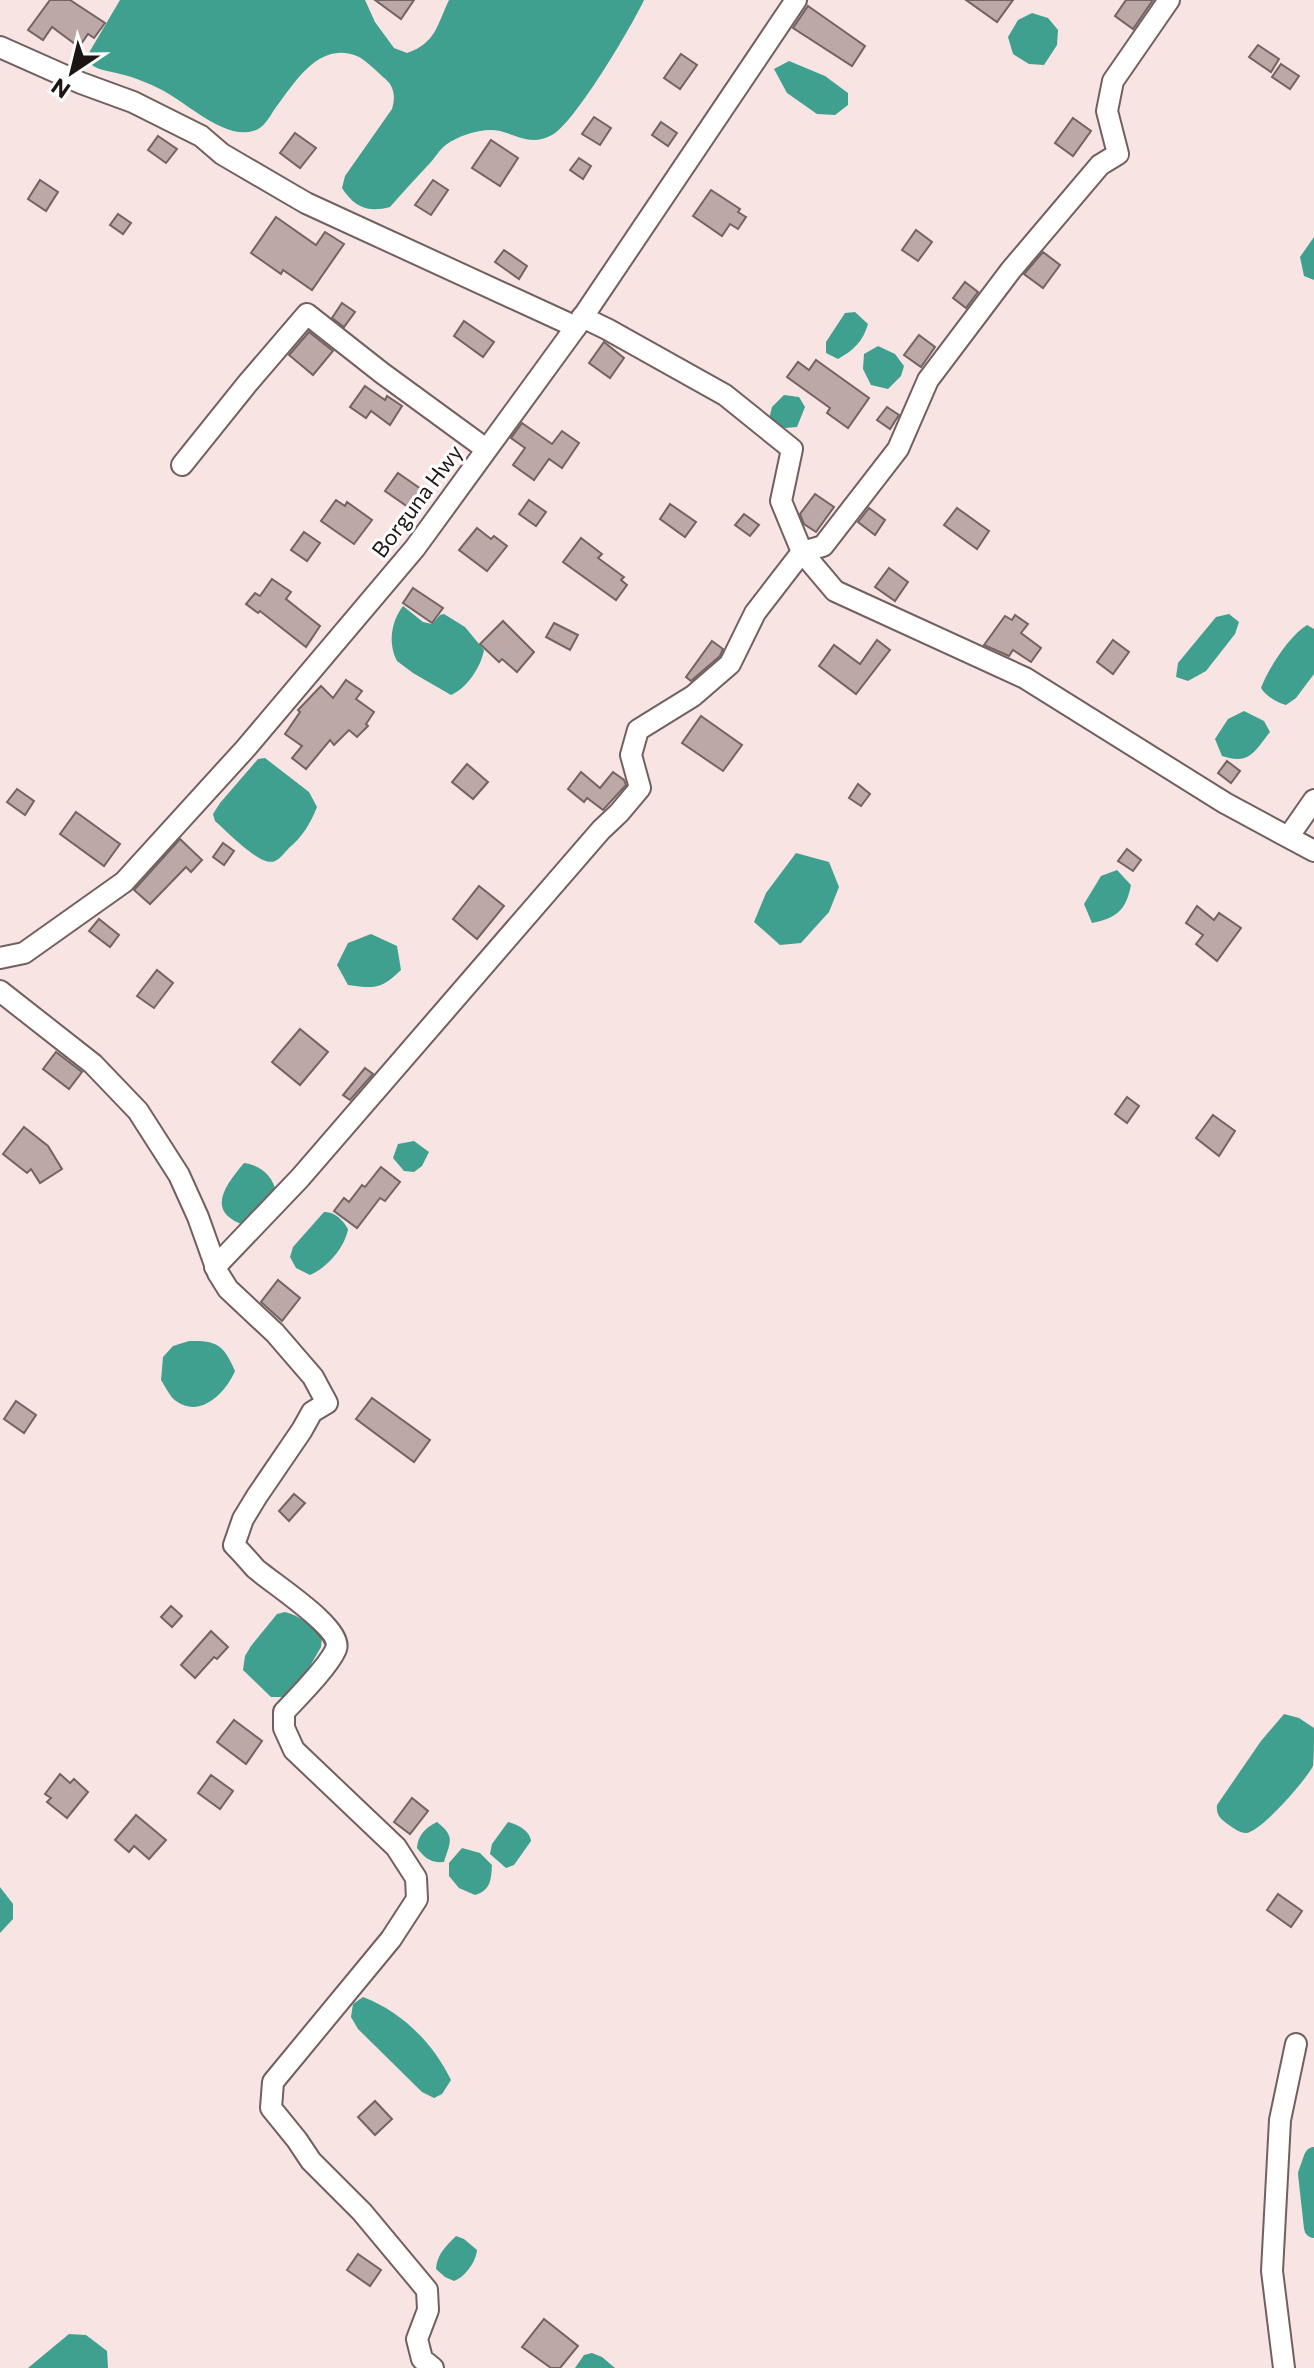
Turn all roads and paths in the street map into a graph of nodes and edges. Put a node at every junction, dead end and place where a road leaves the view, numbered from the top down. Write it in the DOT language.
graph roads {
  1 [pos="796,0"];
  2 [pos="1169,0"];
  3 [pos="0,47"];
  4 [pos="579,322"];
  5 [pos="486,449"];
  6 [pos="182,465"];
  7 [pos="802,552"];
  8 [pos="1314,800"];
  9 [pos="1289,836"];
  10 [pos="1314,851"];
  11 [pos="0,958"];
  12 [pos="0,991"];
  13 [pos="215,1267"];
  14 [pos="1296,2044"];
  15 [pos="433,2368"];
  16 [pos="1284,2368"];
  1 -- 4 [label="street, Borguna Hwy"];
  2 -- 7 [label="street"];
  3 -- 4 [label="street"];
  4 -- 5 [label="street, Borguna Hwy"];
  4 -- 7 [label="street"];
  5 -- 6 [label="street"];
  5 -- 11 [label="street, Borguna Hwy"];
  7 -- 9 [label="street"];
  7 -- 13 [label="street"];
  8 -- 9 [label="street"];
  9 -- 10 [label="street"];
  12 -- 13 [label="street"];
  13 -- 15 [label="street"];
  14 -- 16 [label="street"];
}
